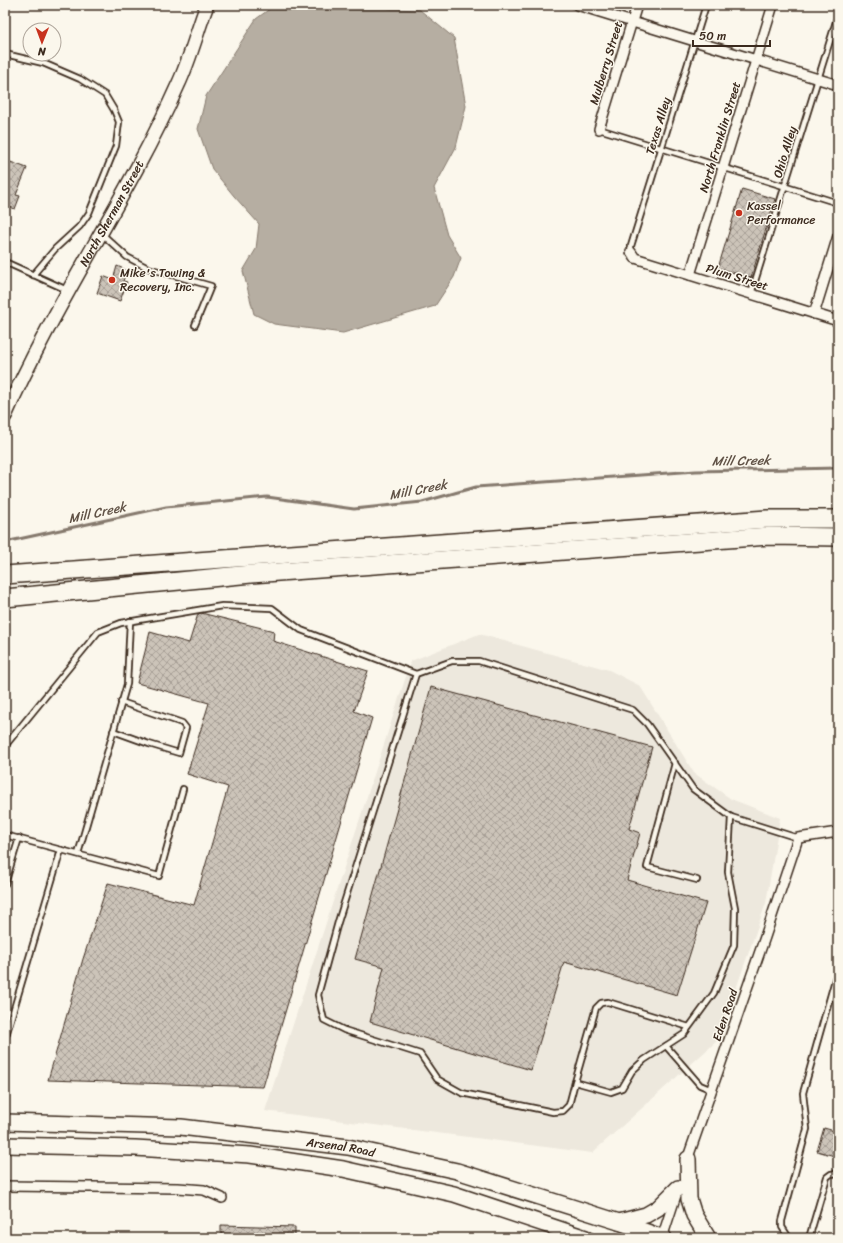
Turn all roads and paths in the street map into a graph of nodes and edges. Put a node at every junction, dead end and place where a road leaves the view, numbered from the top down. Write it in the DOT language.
graph roads {
  1 [pos="207,5"];
  2 [pos="577,5"];
  3 [pos="637,5"];
  4 [pos="706,5"];
  5 [pos="773,5"];
  6 [pos="838,15"];
  7 [pos="632,22"];
  8 [pos="695,41"];
  9 [pos="5,54"];
  10 [pos="756,60"];
  11 [pos="818,79"];
  12 [pos="838,85"];
  13 [pos="599,129"];
  14 [pos="662,148"];
  15 [pos="723,167"];
  16 [pos="784,187"];
  17 [pos="838,204"];
  18 [pos="101,233"];
  19 [pos="838,236"];
  20 [pos="631,252"];
  21 [pos="5,262"];
  22 [pos="33,275"];
  23 [pos="690,275"];
  24 [pos="69,290"];
  25 [pos="751,294"];
  26 [pos="814,314"];
  27 [pos="838,321"];
  28 [pos="195,325"];
  29 [pos="5,416"];
  30 [pos="838,519"];
  31 [pos="838,537"];
  32 [pos="5,575"];
  33 [pos="5,598"];
  34 [pos="130,621"];
  35 [pos="416,674"];
  36 [pos="121,702"];
  37 [pos="113,731"];
  38 [pos="5,746"];
  39 [pos="675,764"];
  40 [pos="183,789"];
  41 [pos="731,817"];
  42 [pos="838,832"];
  43 [pos="5,835"];
  44 [pos="19,838"];
  45 [pos="798,838"];
  46 [pos="62,850"];
  47 [pos="78,854"];
  48 [pos="697,880"];
  49 [pos="5,884"];
  50 [pos="838,969"];
  51 [pos="690,1027"];
  52 [pos="5,1039"];
  53 [pos="666,1046"];
  54 [pos="575,1082"];
  55 [pos="712,1090"];
  56 [pos="5,1122"];
  57 [pos="5,1145"];
  58 [pos="688,1159"];
  59 [pos="838,1173"];
  60 [pos="5,1186"];
  61 [pos="678,1188"];
  62 [pos="222,1198"];
  63 [pos="619,1222"];
  64 [pos="586,1238"];
  65 [pos="663,1238"];
  66 [pos="708,1238"];
  67 [pos="789,1238"];
  68 [pos="809,1238"];
  1 -- 18 [label="main road, North Sherman Street"];
  2 -- 7 [label="street"];
  3 -- 7 [label="street, Mulberry Street"];
  4 -- 8 [label="lane, Texas Alley"];
  5 -- 10 [label="street, North Franklin Street"];
  6 -- 11 [label="lane, Ohio Alley"];
  7 -- 8 [label="street"];
  7 -- 13 [label="street, Mulberry Street"];
  8 -- 10 [label="street"];
  8 -- 14 [label="lane, Texas Alley"];
  9 -- 22 [label="lane"];
  10 -- 11 [label="street"];
  10 -- 15 [label="street, North Franklin Street"];
  11 -- 12 [label="street"];
  11 -- 16 [label="lane, Ohio Alley"];
  13 -- 14 [label="lane"];
  14 -- 15 [label="lane"];
  14 -- 20 [label="lane, Texas Alley"];
  15 -- 16 [label="lane"];
  15 -- 23 [label="street, North Franklin Street"];
  16 -- 17 [label="lane"];
  16 -- 25 [label="lane, Ohio Alley"];
  18 -- 24 [label="main road, North Sherman Street"];
  18 -- 28 [label="lane"];
  19 -- 26 [label="street"];
  20 -- 23 [label="street, Plum Street"];
  21 -- 22 [label="lane"];
  22 -- 24 [label="lane"];
  23 -- 25 [label="street, Plum Street"];
  24 -- 29 [label="main road, North Sherman Street"];
  25 -- 26 [label="street, Plum Street"];
  26 -- 27 [label="street, Plum Street"];
  30 -- 32 [label="highway"];
  31 -- 33 [label="highway"];
  34 -- 35 [label="lane"];
  34 -- 36 [label="lane"];
  34 -- 38 [label="lane"];
  35 -- 39 [label="lane"];
  35 -- 54 [label="lane"];
  36 -- 37 [label="lane"];
  36 -- 37 [label="lane"];
  37 -- 47 [label="lane"];
  39 -- 41 [label="lane"];
  39 -- 48 [label="lane"];
  40 -- 47 [label="lane"];
  41 -- 45 [label="lane"];
  41 -- 51 [label="lane"];
  42 -- 45 [label="street"];
  43 -- 44 [label="lane"];
  44 -- 46 [label="lane"];
  44 -- 49 [label="lane"];
  45 -- 55 [label="street, Eden Road"];
  46 -- 47 [label="lane"];
  46 -- 52 [label="lane"];
  50 -- 67 [label="lane"];
  51 -- 53 [label="lane"];
  51 -- 54 [label="lane"];
  53 -- 54 [label="lane"];
  53 -- 55 [label="lane"];
  55 -- 58 [label="street, Eden Road"];
  56 -- 63 [label="highway, Arsenal Road"];
  57 -- 64 [label="highway, Arsenal Road"];
  58 -- 61 [label="street, Eden Road"];
  58 -- 66 [label="highway"];
  59 -- 68 [label="lane"];
  60 -- 62 [label="street"];
  61 -- 63 [label="highway"];
  61 -- 65 [label="street, Eden Road"];
  63 -- 65 [label="highway, Arsenal Road"];
}
